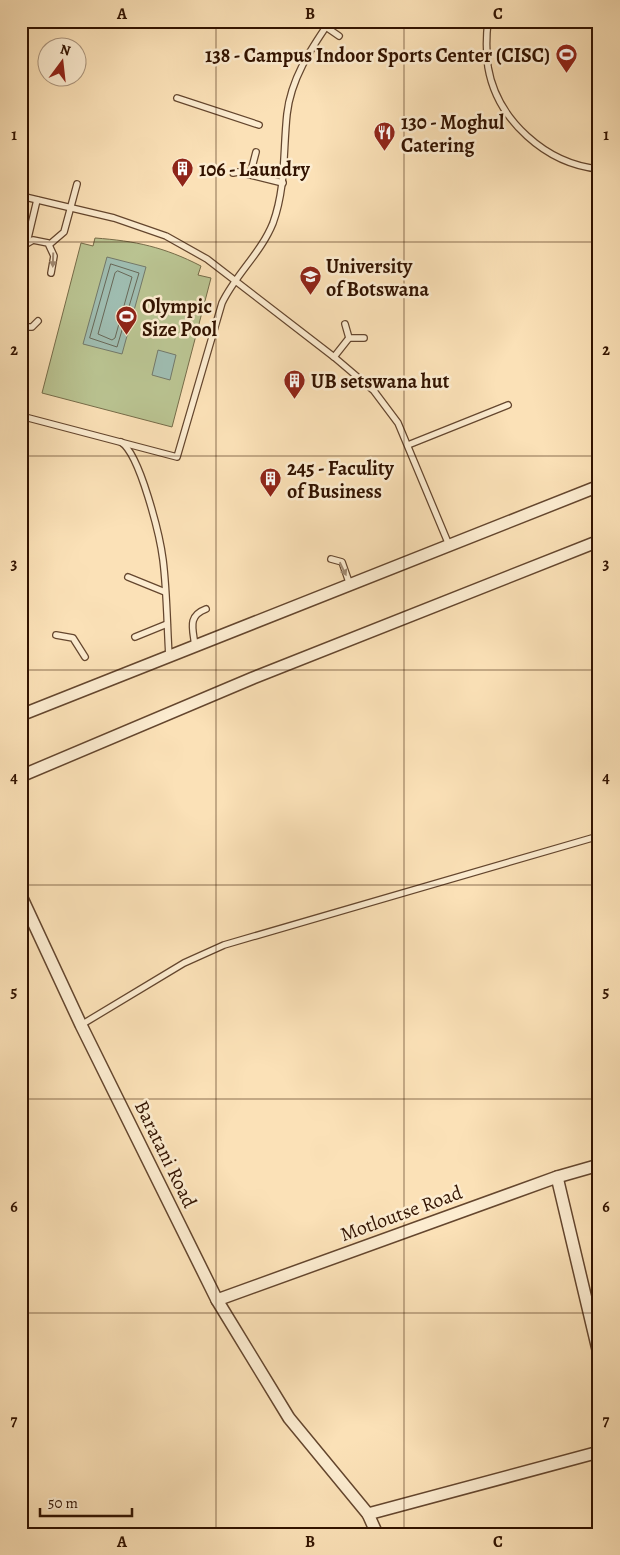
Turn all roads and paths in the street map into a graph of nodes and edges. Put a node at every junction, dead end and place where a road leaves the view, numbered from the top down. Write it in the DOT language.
graph roads {
  1 [pos="488,21"];
  2 [pos="328,24"];
  3 [pos="339,36"];
  4 [pos="177,98"];
  5 [pos="259,125"];
  6 [pos="256,152"];
  7 [pos="599,169"];
  8 [pos="233,173"];
  9 [pos="250,175"];
  10 [pos="283,183"];
  11 [pos="77,184"];
  12 [pos="21,196"];
  13 [pos="37,200"];
  14 [pos="70,208"];
  15 [pos="27,242"];
  16 [pos="50,244"];
  17 [pos="21,247"];
  18 [pos="51,273"];
  19 [pos="236,281"];
  20 [pos="38,321"];
  21 [pos="345,324"];
  22 [pos="21,327"];
  23 [pos="349,338"];
  24 [pos="364,338"];
  25 [pos="334,357"];
  26 [pos="508,405"];
  27 [pos="21,416"];
  28 [pos="475,418"];
  29 [pos="477,425"];
  30 [pos="117,440"];
  31 [pos="408,445"];
  32 [pos="599,486"];
  33 [pos="599,541"];
  34 [pos="449,545"];
  35 [pos="331,560"];
  36 [pos="128,577"];
  37 [pos="350,585"];
  38 [pos="165,592"];
  39 [pos="206,609"];
  40 [pos="167,624"];
  41 [pos="56,635"];
  42 [pos="135,637"];
  43 [pos="195,646"];
  44 [pos="169,656"];
  45 [pos="85,658"];
  46 [pos="21,715"];
  47 [pos="21,776"];
  48 [pos="599,836"];
  49 [pos="21,896"];
  50 [pos="81,1025"];
  51 [pos="599,1166"];
  52 [pos="557,1177"];
  53 [pos="217,1300"];
  54 [pos="599,1354"];
  55 [pos="599,1452"];
  56 [pos="368,1514"];
  57 [pos="377,1534"];
  1 -- 7 [label="lane"];
  2 -- 3 [label="lane"];
  2 -- 10 [label="lane"];
  4 -- 5 [label="lane"];
  6 -- 9 [label="lane"];
  8 -- 9 [label="lane"];
  9 -- 10 [label="lane"];
  10 -- 19 [label="lane"];
  11 -- 14 [label="lane"];
  12 -- 13 [label="lane"];
  13 -- 14 [label="lane"];
  13 -- 15 [label="lane"];
  14 -- 16 [label="lane"];
  14 -- 19 [label="lane"];
  15 -- 16 [label="lane"];
  15 -- 17 [label="lane"];
  16 -- 18 [label="lane, one-way"];
  19 -- 25 [label="lane"];
  19 -- 30 [label="lane"];
  20 -- 22 [label="lane"];
  21 -- 23 [label="lane"];
  23 -- 24 [label="lane"];
  23 -- 25 [label="lane"];
  25 -- 31 [label="lane"];
  26 -- 28 [label="lane"];
  27 -- 30 [label="lane"];
  28 -- 29 [label="lane"];
  28 -- 31 [label="lane"];
  30 -- 38 [label="lane"];
  31 -- 34 [label="lane"];
  32 -- 34 [label="street"];
  33 -- 47 [label="street"];
  34 -- 37 [label="street"];
  35 -- 37 [label="lane, one-way"];
  36 -- 38 [label="lane"];
  37 -- 43 [label="street"];
  38 -- 40 [label="lane"];
  39 -- 43 [label="lane"];
  40 -- 42 [label="lane"];
  40 -- 44 [label="lane"];
  41 -- 45 [label="lane"];
  43 -- 44 [label="street"];
  44 -- 46 [label="street"];
  48 -- 50 [label="lane"];
  49 -- 50 [label="street, Baratani Road"];
  50 -- 53 [label="street, Baratani Road"];
  51 -- 52 [label="street, Motloutse Road"];
  52 -- 53 [label="street, Motloutse Road"];
  52 -- 54 [label="street"];
  53 -- 56 [label="street, Baratani Road"];
  55 -- 56 [label="street"];
  56 -- 57 [label="street, Baratani Road"];
}
